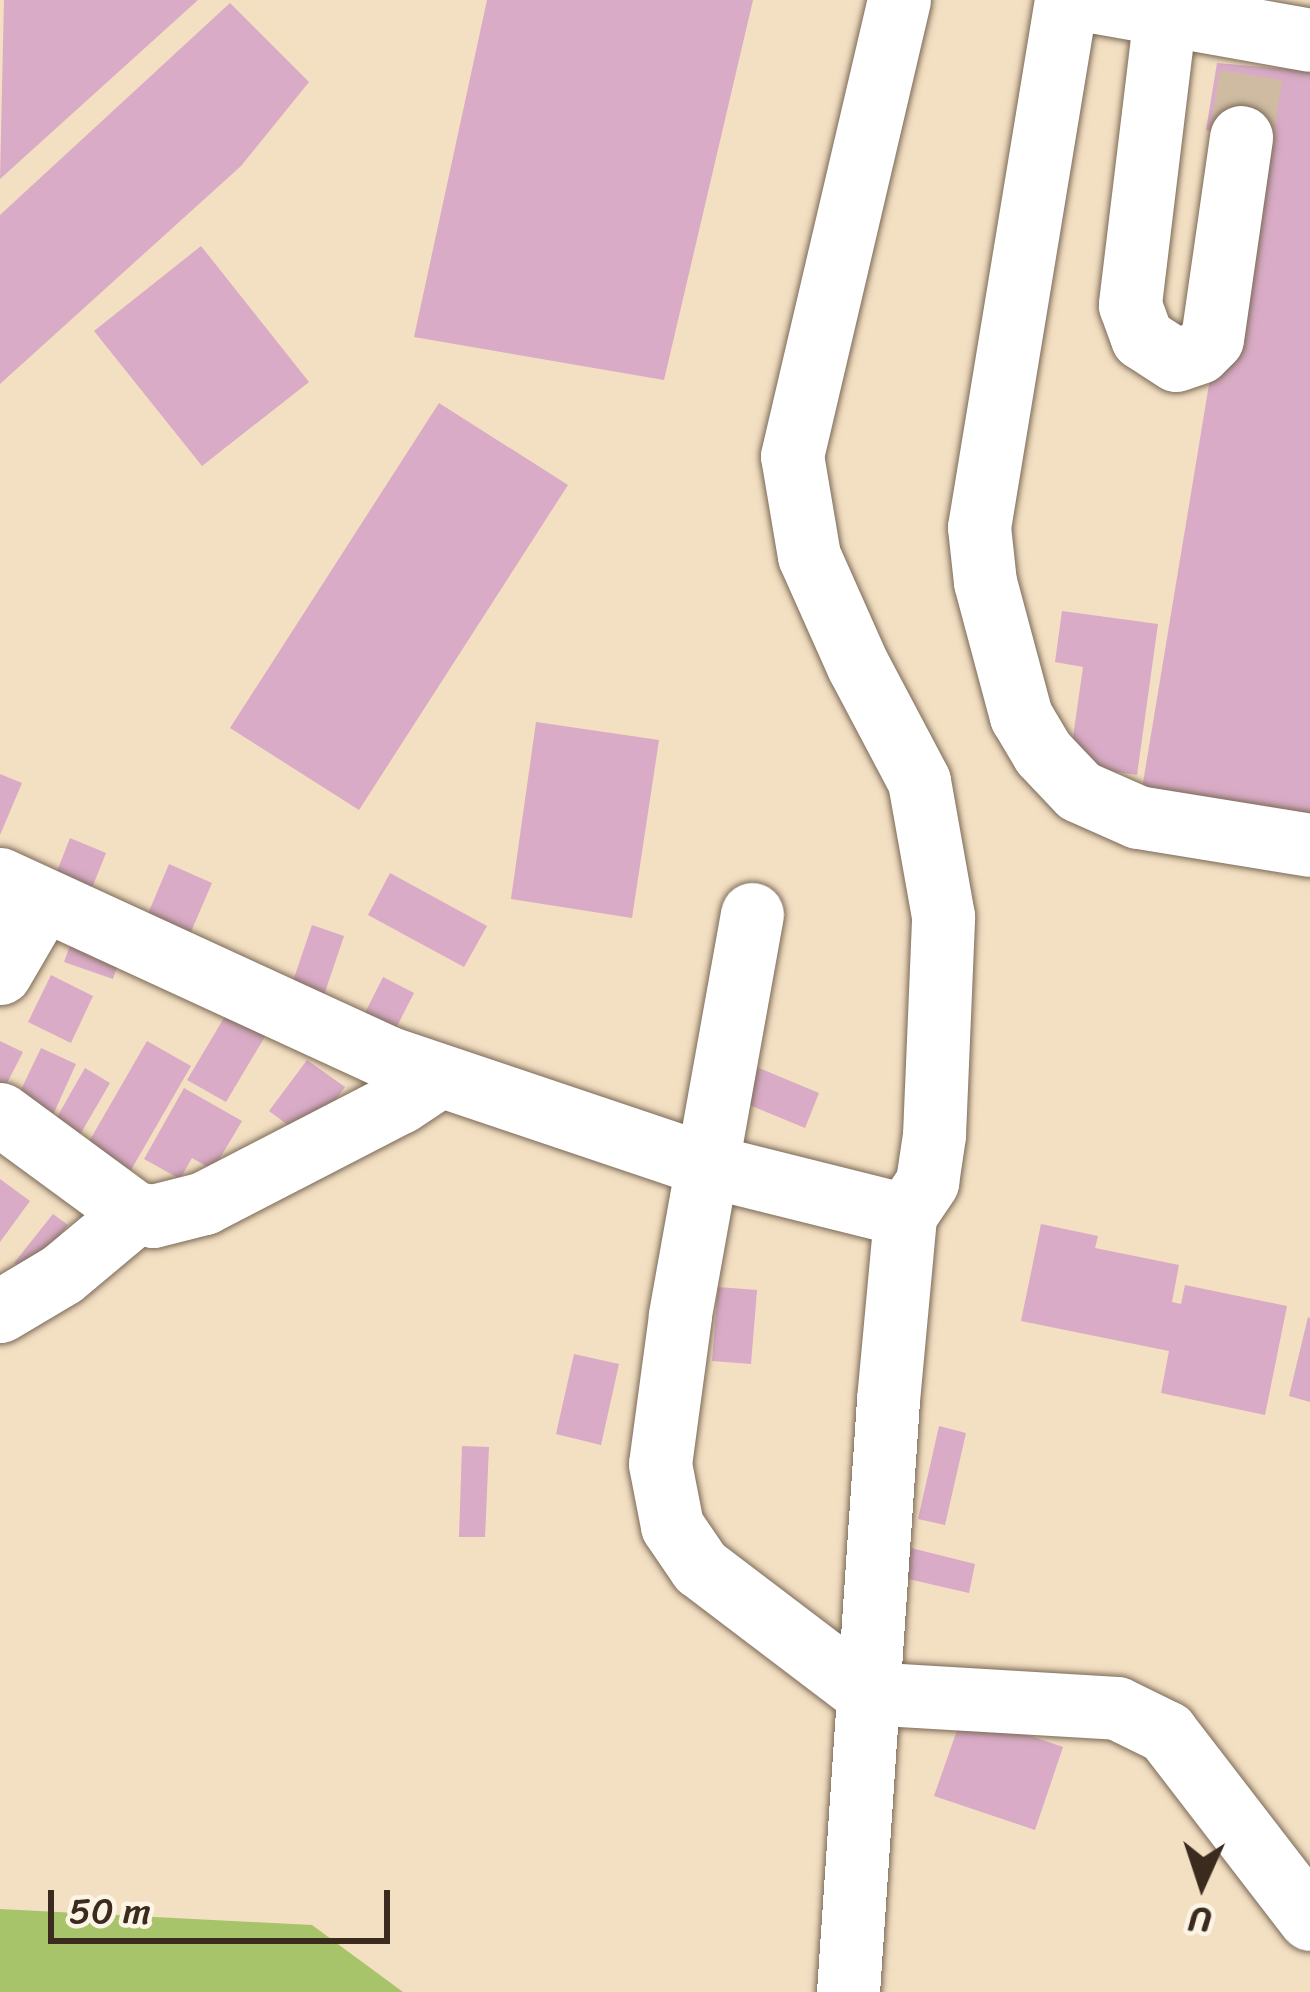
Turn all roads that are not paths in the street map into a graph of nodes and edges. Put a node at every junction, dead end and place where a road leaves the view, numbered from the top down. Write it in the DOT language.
graph roads {
  1 [pos="899,0"];
  2 [pos="1066,0"];
  3 [pos="1086,0"];
  4 [pos="1166,14"];
  5 [pos="1274,47"];
  6 [pos="1241,137"];
  7 [pos="1310,845"];
  8 [pos="21,890"];
  9 [pos="752,914"];
  10 [pos="0,973"];
  11 [pos="439,1076"];
  12 [pos="0,1114"];
  13 [pos="709,1166"];
  14 [pos="135,1213"];
  15 [pos="905,1215"];
  16 [pos="0,1311"];
  17 [pos="866,1693"];
  18 [pos="1310,1919"];
  19 [pos="848,1992"];
  1 -- 15 [label="street"];
  2 -- 7 [label="street"];
  3 -- 4 [label="street"];
  4 -- 5 [label="street"];
  4 -- 6 [label="street"];
  8 -- 10 [label="street"];
  8 -- 11 [label="street"];
  9 -- 13 [label="street"];
  11 -- 13 [label="street"];
  11 -- 14 [label="street"];
  12 -- 14 [label="street"];
  13 -- 15 [label="street"];
  13 -- 17 [label="street"];
  14 -- 16 [label="street"];
  15 -- 17 [label="street"];
  17 -- 18 [label="street"];
  17 -- 19 [label="street"];
}
